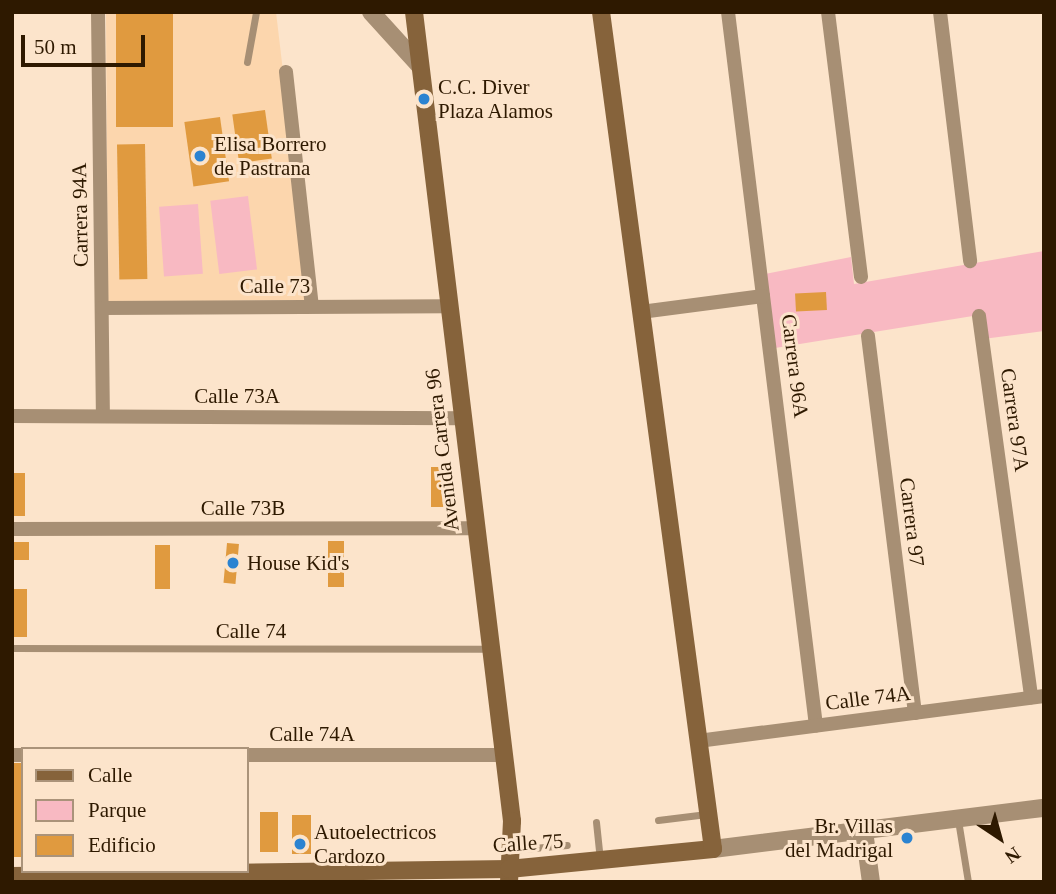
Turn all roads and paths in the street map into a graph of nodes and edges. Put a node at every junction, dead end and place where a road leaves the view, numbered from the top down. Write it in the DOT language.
graph roads {
  1 [pos="98,12"];
  2 [pos="256,12"];
  3 [pos="371,12"];
  4 [pos="414,12"];
  5 [pos="601,12"];
  6 [pos="728,12"];
  7 [pos="828,12"];
  8 [pos="940,12"];
  9 [pos="247,62"];
  10 [pos="420,66"];
  11 [pos="286,72"];
  12 [pos="970,261"];
  13 [pos="860,277"];
  14 [pos="763,296"];
  15 [pos="312,306"];
  16 [pos="448,306"];
  17 [pos="102,308"];
  18 [pos="641,312"];
  19 [pos="979,316"];
  20 [pos="868,336"];
  21 [pos="12,416"];
  22 [pos="103,416"];
  23 [pos="461,418"];
  24 [pos="474,528"];
  25 [pos="12,529"];
  26 [pos="12,648"];
  27 [pos="490,649"];
  28 [pos="1037,696"];
  29 [pos="915,713"];
  30 [pos="816,726"];
  31 [pos="698,741"];
  32 [pos="248,755"];
  33 [pos="503,755"];
  34 [pos="1044,808"];
  35 [pos="708,814"];
  36 [pos="958,819"];
  37 [pos="658,820"];
  38 [pos="596,822"];
  39 [pos="863,831"];
  40 [pos="567,845"];
  41 [pos="713,849"];
  42 [pos="510,850"];
  43 [pos="600,860"];
  44 [pos="509,875"];
  45 [pos="12,876"];
  46 [pos="871,882"];
  47 [pos="968,882"];
  1 -- 17 [label="street, Carrera 94A"];
  2 -- 9 [label="lane"];
  3 -- 10 [label="street"];
  4 -- 10 [label="main road, Avenida Carrera 96"];
  5 -- 18 [label="main road"];
  6 -- 14 [label="street, Carrera 96A"];
  7 -- 13 [label="street"];
  8 -- 12 [label="street"];
  10 -- 16 [label="main road, Avenida Carrera 96"];
  11 -- 15 [label="street"];
  14 -- 18 [label="street"];
  14 -- 30 [label="street, Carrera 96A"];
  15 -- 16 [label="street, Calle 73"];
  15 -- 17 [label="street, Calle 73"];
  16 -- 23 [label="main road, Avenida Carrera 96"];
  17 -- 22 [label="street, Carrera 94A"];
  18 -- 31 [label="main road"];
  19 -- 28 [label="street, Carrera 97A"];
  20 -- 29 [label="street, Carrera 97"];
  21 -- 22 [label="street, Calle 73A"];
  22 -- 23 [label="street, Calle 73A"];
  23 -- 24 [label="main road, Avenida Carrera 96"];
  24 -- 25 [label="street, Calle 73B"];
  24 -- 27 [label="main road, Avenida Carrera 96"];
  26 -- 27 [label="lane, Calle 74"];
  27 -- 33 [label="main road, Avenida Carrera 96"];
  28 -- 29 [label="street, Calle 74A"];
  29 -- 30 [label="street, Calle 74A"];
  30 -- 31 [label="street, Calle 74A"];
  31 -- 35 [label="main road"];
  32 -- 33 [label="street, Calle 74A"];
  33 -- 42 [label="main road, Avenida Carrera 96"];
  34 -- 36 [label="street, Calle 75"];
  35 -- 37 [label="lane"];
  35 -- 41 [label="main road"];
  36 -- 39 [label="street, Calle 75"];
  36 -- 47 [label="lane"];
  38 -- 43 [label="lane"];
  39 -- 41 [label="street, Calle 75"];
  39 -- 46 [label="street"];
  40 -- 42 [label="lane"];
  41 -- 43 [label="main road, Calle 75"];
  42 -- 44 [label="main road, Avenida Carrera 96"];
  43 -- 44 [label="main road, Calle 75"];
  44 -- 45 [label="main road, Calle 75"];
}
